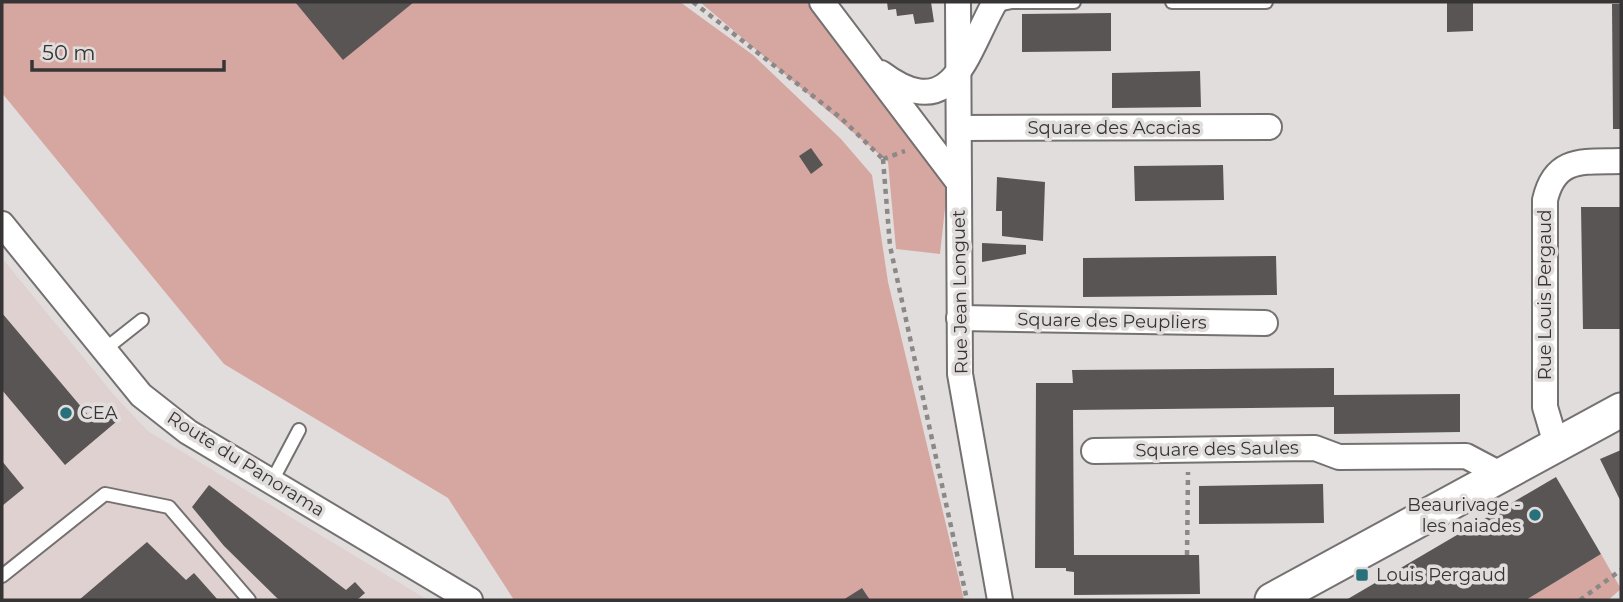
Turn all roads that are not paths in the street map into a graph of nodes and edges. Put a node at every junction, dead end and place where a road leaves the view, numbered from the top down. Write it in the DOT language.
graph roads {
  1 [pos="822,2"];
  2 [pos="1074,2"];
  3 [pos="1172,2"];
  4 [pos="1266,2"];
  5 [pos="994,4"];
  6 [pos="958,5"];
  7 [pos="867,63"];
  8 [pos="959,74"];
  9 [pos="898,103"];
  10 [pos="959,118"];
  11 [pos="1269,127"];
  12 [pos="1621,161"];
  13 [pos="959,183"];
  14 [pos="2,224"];
  15 [pos="959,318"];
  16 [pos="142,320"];
  17 [pos="1265,323"];
  18 [pos="104,350"];
  19 [pos="1621,410"];
  20 [pos="299,430"];
  21 [pos="1556,444"];
  22 [pos="1094,451"];
  23 [pos="1502,475"];
  24 [pos="272,481"];
  25 [pos="2,576"];
  26 [pos="250,600"];
  27 [pos="470,600"];
  28 [pos="1000,600"];
  29 [pos="1272,600"];
  1 -- 7 [label="street"];
  2 -- 5 [label="lane"];
  3 -- 4 [label="lane"];
  5 -- 6 [label="street"];
  5 -- 8 [label="street"];
  6 -- 8 [label="street, Rue Jean Longuet"];
  7 -- 8 [label="street"];
  7 -- 9 [label="street"];
  8 -- 10 [label="street, Rue Jean Longuet"];
  9 -- 10 [label="street, Square des Acacias"];
  9 -- 13 [label="street"];
  10 -- 11 [label="street, Square des Acacias"];
  10 -- 13 [label="street, Rue Jean Longuet"];
  12 -- 21 [label="street, Rue Louis Pergaud"];
  13 -- 15 [label="street, Rue Jean Longuet"];
  14 -- 18 [label="street, Route du Panorama"];
  15 -- 17 [label="street, Square des Peupliers"];
  15 -- 28 [label="street, Rue Jean Longuet"];
  16 -- 18 [label="lane"];
  18 -- 24 [label="street, Route du Panorama"];
  19 -- 21 [label="street"];
  20 -- 24 [label="lane"];
  21 -- 23 [label="street"];
  22 -- 23 [label="street, Square des Saules"];
  23 -- 29 [label="street"];
  24 -- 27 [label="street, Route du Panorama"];
  25 -- 26 [label="lane"];
}
